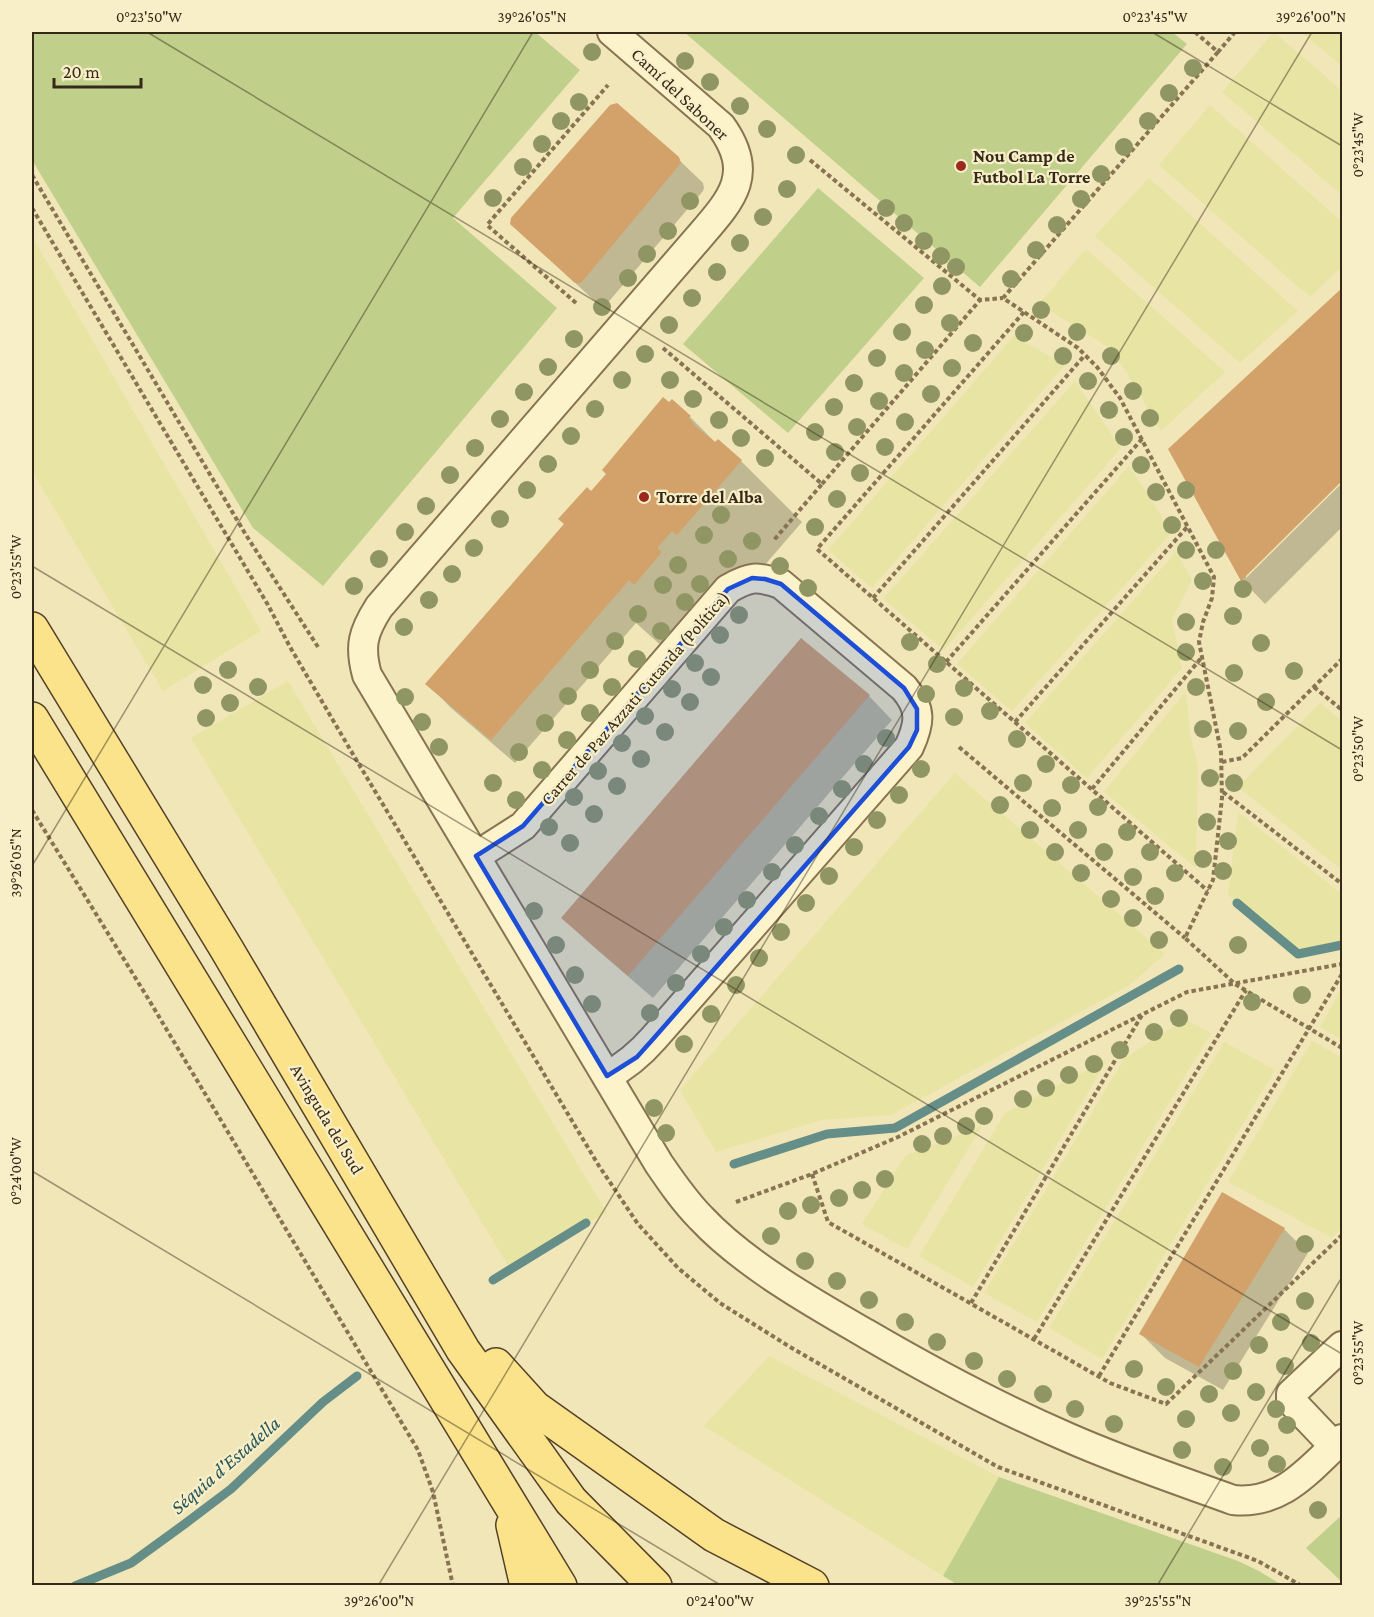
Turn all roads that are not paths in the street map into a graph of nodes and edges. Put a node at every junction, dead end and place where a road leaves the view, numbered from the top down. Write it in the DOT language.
graph roads {
  1 [pos="612,32"];
  2 [pos="32,629"];
  3 [pos="32,719"];
  4 [pos="476,856"];
  5 [pos="226,948"];
  6 [pos="607,1076"];
  7 [pos="1342,1346"];
  8 [pos="1338,1442"];
  9 [pos="507,1497"];
  10 [pos="527,1586"];
  11 [pos="560,1586"];
  12 [pos="655,1586"];
  13 [pos="812,1586"];
  1 -- 4 [label="street, Camí del Saboner"];
  2 -- 5 [label="main road, Avinguda del Sud"];
  3 -- 9 [label="main road"];
  4 -- 6 [label="street"];
  4 -- 6 [label="street, Carrer de Paz Azzati Cutanda (Política)"];
  5 -- 12 [label="main road, Avinguda del Sud"];
  5 -- 13 [label="main road"];
  6 -- 8 [label="street"];
  7 -- 8 [label="street"];
  9 -- 10 [label="main road"];
  9 -- 11 [label="main road"];
}
